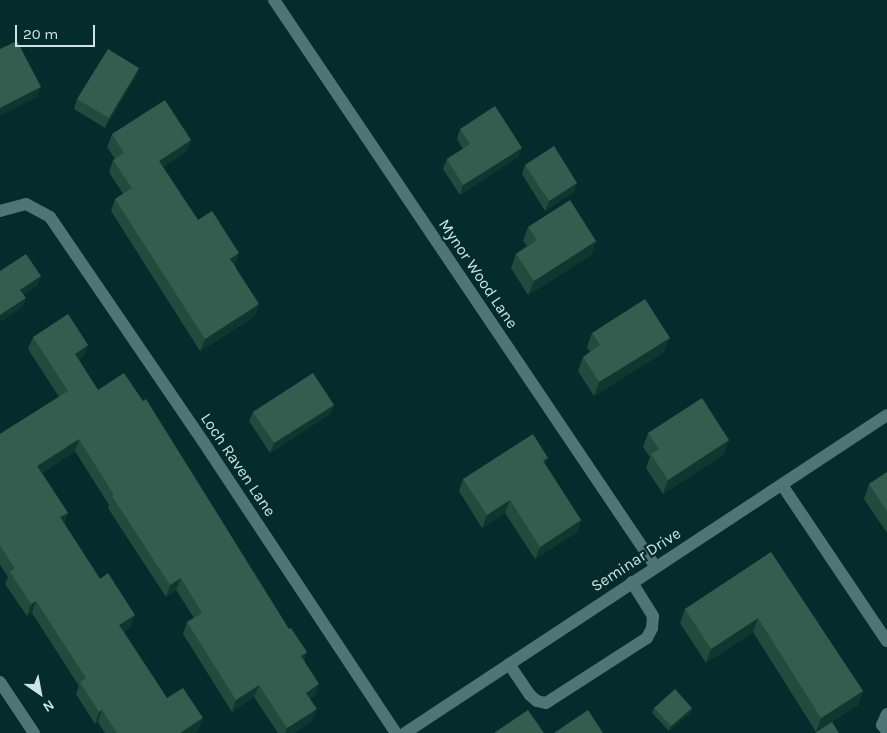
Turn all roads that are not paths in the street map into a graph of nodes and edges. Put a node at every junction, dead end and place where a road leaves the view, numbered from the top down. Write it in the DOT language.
graph roads {
  1 [pos="274,0"];
  2 [pos="0,211"];
  3 [pos="887,414"];
  4 [pos="782,484"];
  5 [pos="655,566"];
  6 [pos="632,582"];
  7 [pos="887,641"];
  8 [pos="509,664"];
  9 [pos="0,682"];
  10 [pos="887,714"];
  11 [pos="887,732"];
  12 [pos="34,733"];
  13 [pos="396,733"];
  14 [pos="404,733"];
  1 -- 5 [label="street, Mynor Wood Lane"];
  2 -- 13 [label="street, Loch Raven Lane"];
  3 -- 4 [label="street, Seminar Drive"];
  4 -- 5 [label="street, Seminar Drive"];
  4 -- 7 [label="street"];
  5 -- 6 [label="street, Seminar Drive"];
  6 -- 8 [label="street, Seminar Drive"];
  6 -- 8 [label="street"];
  8 -- 14 [label="street, Seminar Drive"];
  9 -- 12 [label="street"];
  10 -- 11 [label="street"];
}
